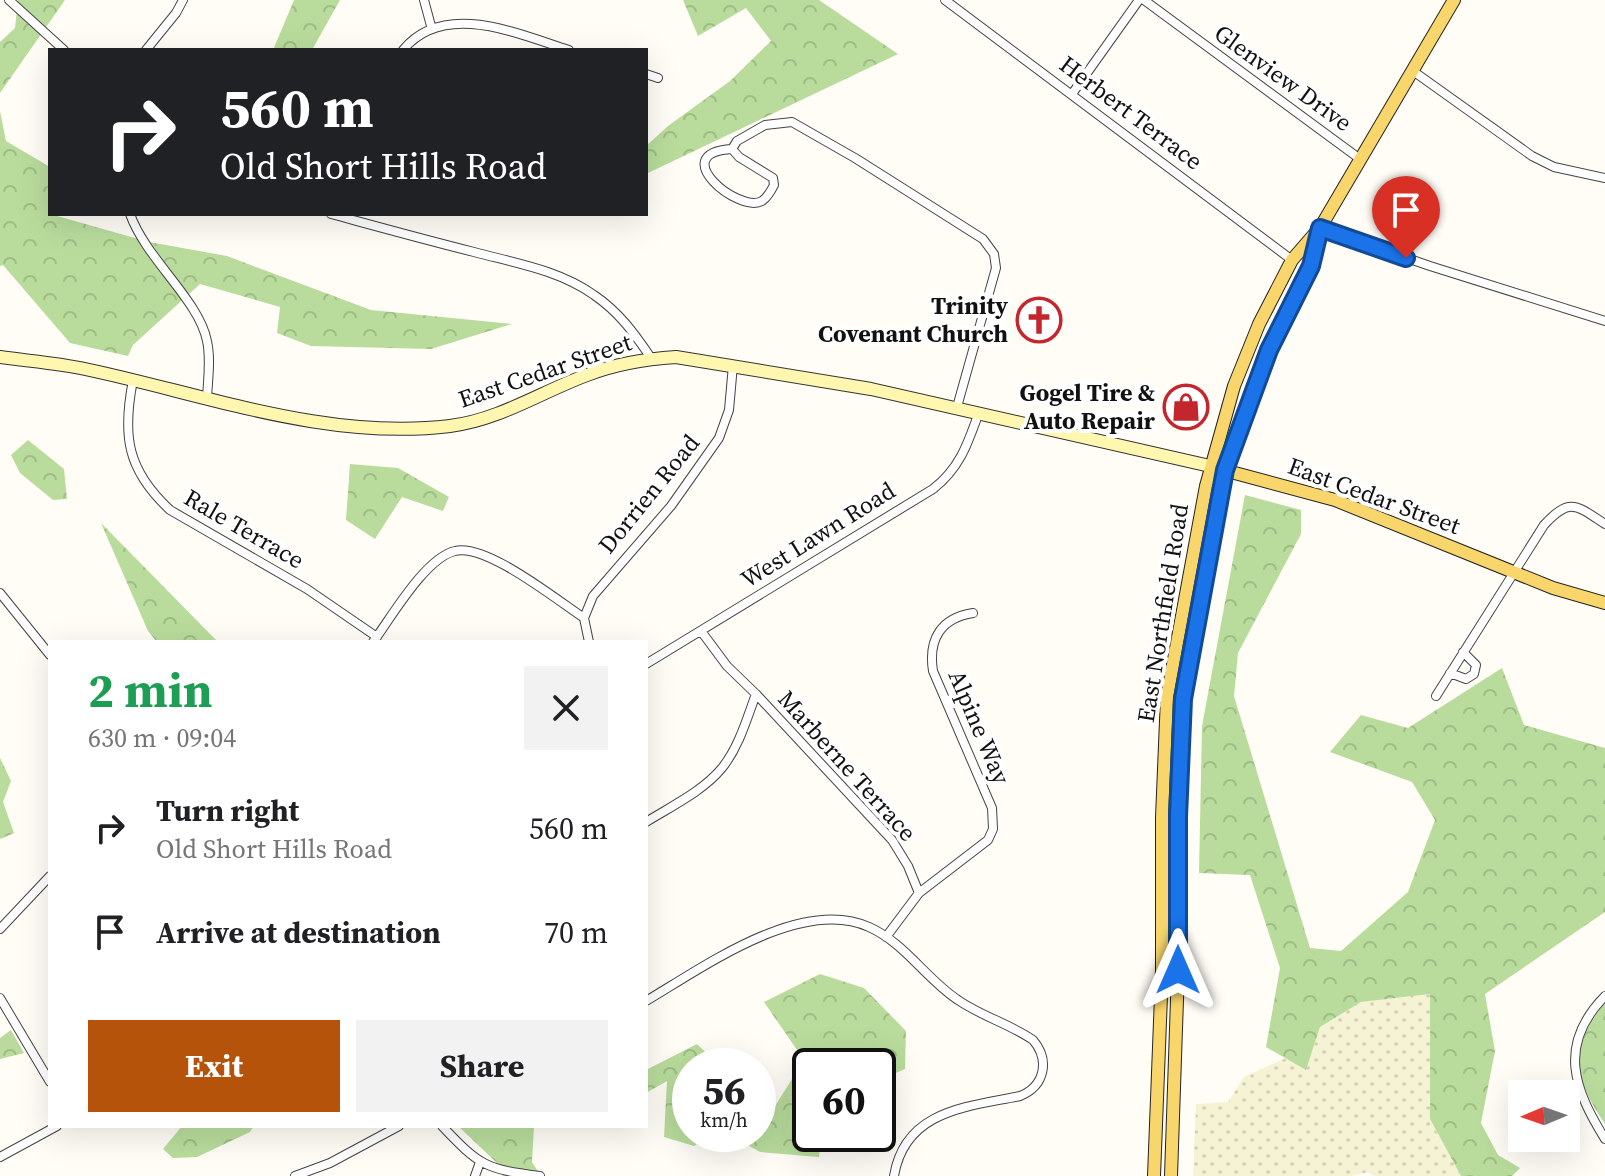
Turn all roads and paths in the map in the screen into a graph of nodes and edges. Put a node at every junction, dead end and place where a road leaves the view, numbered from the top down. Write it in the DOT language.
graph roads {
  1 [pos="9,0"];
  2 [pos="183,0"];
  3 [pos="424,0"];
  4 [pos="945,0"];
  5 [pos="1141,0"];
  6 [pos="1454,0"];
  7 [pos="431,26"];
  8 [pos="62,48"];
  9 [pos="148,48"];
  10 [pos="404,48"];
  11 [pos="563,48"];
  12 [pos="1413,71"];
  13 [pos="648,75"];
  14 [pos="658,78"];
  15 [pos="1072,94"];
  16 [pos="732,149"];
  17 [pos="1360,159"];
  18 [pos="1605,178"];
  19 [pos="131,216"];
  20 [pos="340,216"];
  21 [pos="1320,228"];
  22 [pos="1292,260"];
  23 [pos="1605,321"];
  24 [pos="1280,325"];
  25 [pos="0,357"];
  26 [pos="651,358"];
  27 [pos="733,365"];
  28 [pos="133,380"];
  29 [pos="207,398"];
  30 [pos="957,407"];
  31 [pos="979,412"];
  32 [pos="1210,466"];
  33 [pos="1225,470"];
  34 [pos="1605,524"];
  35 [pos="1516,573"];
  36 [pos="0,593"];
  37 [pos="1605,603"];
  38 [pos="973,613"];
  39 [pos="584,618"];
  40 [pos="701,631"];
  41 [pos="375,640"];
  42 [pos="589,640"];
  43 [pos="1463,652"];
  44 [pos="48,653"];
  45 [pos="648,663"];
  46 [pos="1450,673"];
  47 [pos="756,694"];
  48 [pos="1436,696"];
  49 [pos="1166,728"];
  50 [pos="1182,728"];
  51 [pos="648,821"];
  52 [pos="1162,867"];
  53 [pos="1178,867"];
  54 [pos="48,878"];
  55 [pos="919,893"];
  56 [pos="0,929"];
  57 [pos="886,937"];
  58 [pos="1605,996"];
  59 [pos="0,998"];
  60 [pos="648,1000"];
  61 [pos="1177,1007"];
  62 [pos="1160,1009"];
  63 [pos="48,1079"];
  64 [pos="53,1128"];
  65 [pos="395,1128"];
  66 [pos="444,1128"];
  67 [pos="1605,1139"];
  68 [pos="1157,1146"];
  69 [pos="1173,1147"];
  70 [pos="0,1157"];
  71 [pos="480,1162"];
  72 [pos="295,1176"];
  73 [pos="475,1176"];
  74 [pos="540,1176"];
  75 [pos="894,1176"];
  76 [pos="1154,1176"];
  77 [pos="1171,1176"];
  1 -- 8 [label="street"];
  2 -- 9 [label="street"];
  3 -- 7 [label="street"];
  4 -- 15 [label="street, Herbert Terrace"];
  5 -- 15 [label="street"];
  5 -- 17 [label="street, Glenview Drive"];
  6 -- 12 [label="main road, East Northfield Road"];
  7 -- 10 [label="street"];
  7 -- 11 [label="street"];
  12 -- 17 [label="main road, East Northfield Road"];
  12 -- 18 [label="street"];
  13 -- 14 [label="street"];
  15 -- 22 [label="street, Herbert Terrace"];
  16 -- 16 [label="street"];
  16 -- 30 [label="street"];
  17 -- 21 [label="main road, East Northfield Road"];
  19 -- 29 [label="street"];
  20 -- 26 [label="street"];
  21 -- 22 [label="main road, East Northfield Road"];
  21 -- 23 [label="street"];
  21 -- 24 [label="main road, East Northfield Road"];
  22 -- 24 [label="main road"];
  22 -- 32 [label="main road, East Northfield Road"];
  24 -- 33 [label="main road, East Northfield Road"];
  25 -- 28 [label="main road, East Cedar Street"];
  26 -- 27 [label="main road, East Cedar Street"];
  26 -- 29 [label="main road, East Cedar Street"];
  27 -- 30 [label="main road, East Cedar Street"];
  27 -- 39 [label="street, Dorrien Road"];
  28 -- 29 [label="main road, East Cedar Street"];
  28 -- 41 [label="street, Rale Terrace"];
  30 -- 31 [label="main road, East Cedar Street"];
  31 -- 32 [label="main road, East Cedar Street"];
  31 -- 40 [label="street, West Lawn Road"];
  32 -- 33 [label="main road, East Cedar Street"];
  32 -- 49 [label="main road, East Northfield Road"];
  33 -- 35 [label="main road, East Cedar Street"];
  33 -- 50 [label="main road, East Northfield Road"];
  34 -- 35 [label="street"];
  35 -- 37 [label="main road, East Cedar Street"];
  35 -- 43 [label="street"];
  36 -- 44 [label="street"];
  38 -- 55 [label="street, Alpine Way"];
  39 -- 41 [label="street"];
  39 -- 42 [label="street"];
  40 -- 45 [label="street, West Lawn Road"];
  40 -- 47 [label="street, Marberne Terrace"];
  43 -- 46 [label="street"];
  43 -- 46 [label="street"];
  46 -- 48 [label="street"];
  47 -- 51 [label="street"];
  47 -- 55 [label="street, Marberne Terrace"];
  49 -- 50 [label="main road"];
  49 -- 52 [label="main road, East Northfield Road"];
  50 -- 53 [label="main road, East Northfield Road"];
  52 -- 53 [label="main road"];
  52 -- 62 [label="main road, East Northfield Road"];
  53 -- 61 [label="main road, East Northfield Road"];
  54 -- 56 [label="street"];
  55 -- 57 [label="street"];
  57 -- 60 [label="street"];
  57 -- 75 [label="street"];
  58 -- 67 [label="street"];
  59 -- 63 [label="street"];
  61 -- 62 [label="main road"];
  61 -- 69 [label="main road, East Northfield Road"];
  62 -- 68 [label="main road, East Northfield Road"];
  64 -- 70 [label="street"];
  65 -- 72 [label="street"];
  66 -- 71 [label="street"];
  68 -- 69 [label="main road"];
  68 -- 76 [label="main road, East Northfield Road"];
  69 -- 77 [label="main road, East Northfield Road"];
  71 -- 73 [label="street"];
  71 -- 74 [label="street"];
}
